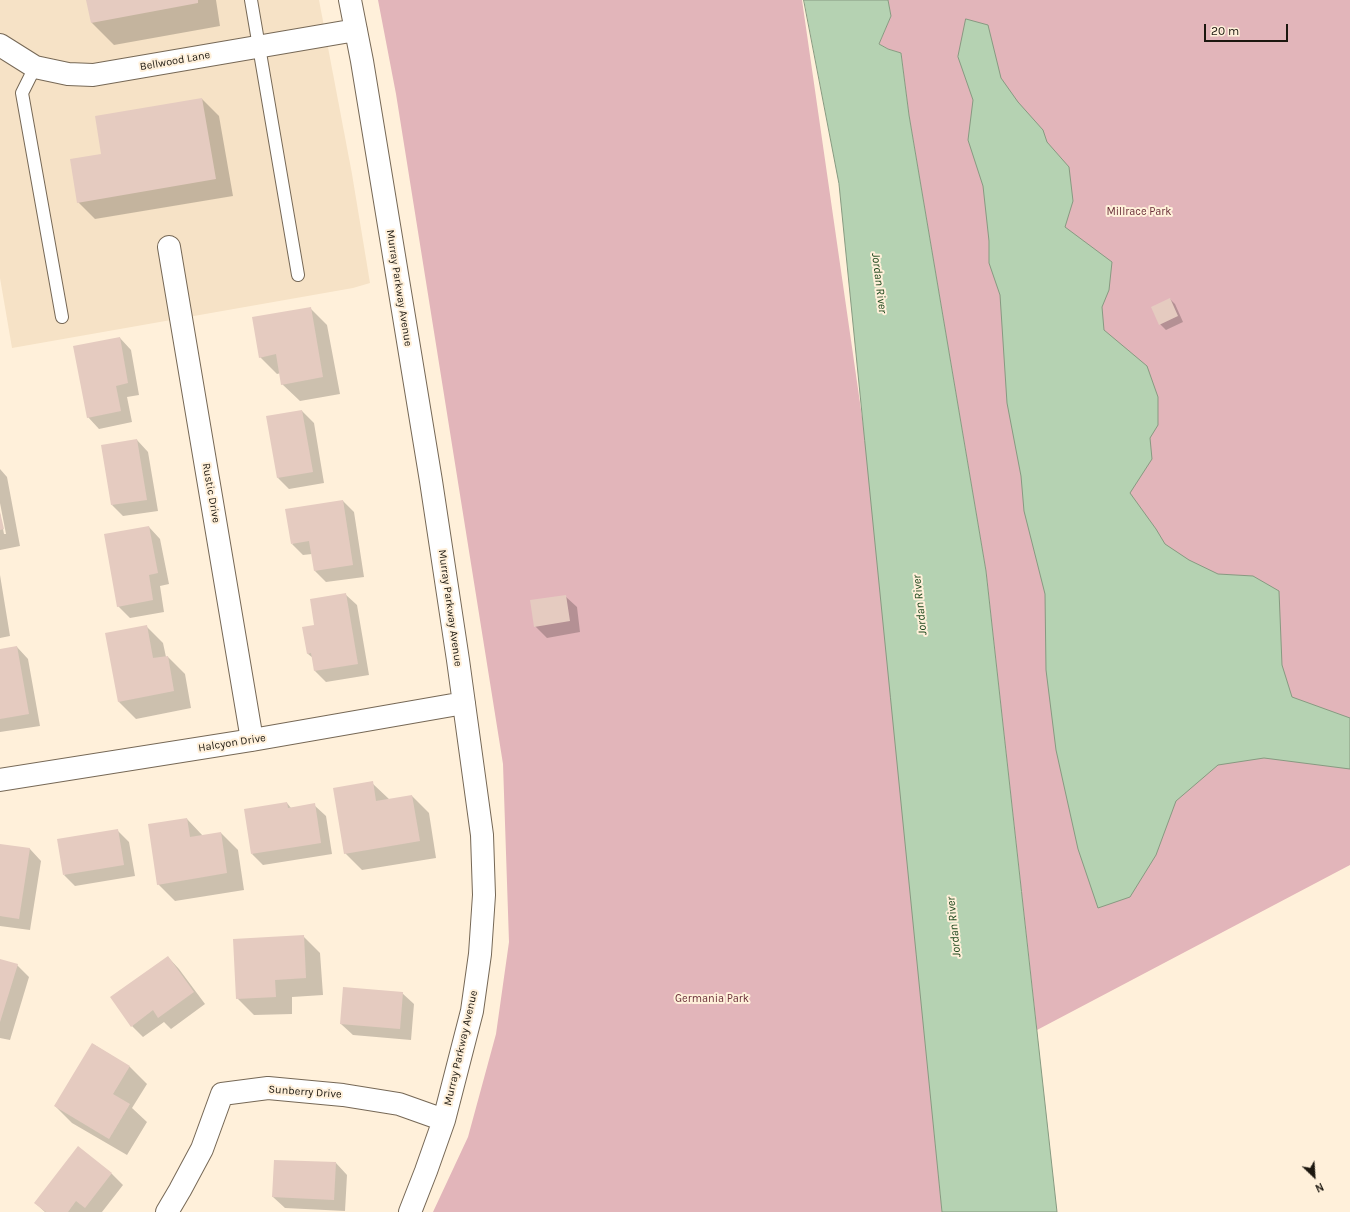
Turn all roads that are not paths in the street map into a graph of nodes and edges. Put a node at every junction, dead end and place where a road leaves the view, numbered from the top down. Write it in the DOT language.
graph roads {
  1 [pos="251,0"];
  2 [pos="350,0"];
  3 [pos="356,30"];
  4 [pos="0,45"];
  5 [pos="259,47"];
  6 [pos="35,67"];
  7 [pos="169,247"];
  8 [pos="298,275"];
  9 [pos="62,317"];
  10 [pos="464,703"];
  11 [pos="252,740"];
  12 [pos="0,780"];
  13 [pos="444,1120"];
  14 [pos="167,1212"];
  15 [pos="410,1212"];
  1 -- 5 [label="lane"];
  2 -- 3 [label="street, Murray Parkway Avenue"];
  3 -- 5 [label="street, Bellwood Lane"];
  3 -- 10 [label="street, Murray Parkway Avenue"];
  4 -- 6 [label="street, Bellwood Lane"];
  5 -- 6 [label="street, Bellwood Lane"];
  5 -- 8 [label="lane"];
  6 -- 9 [label="lane"];
  7 -- 11 [label="street, Rustic Drive"];
  10 -- 11 [label="street, Halcyon Drive"];
  10 -- 13 [label="street, Murray Parkway Avenue"];
  11 -- 12 [label="street, Halcyon Drive"];
  13 -- 14 [label="street, Sunberry Drive"];
  13 -- 15 [label="street, Murray Parkway Avenue"];
}
